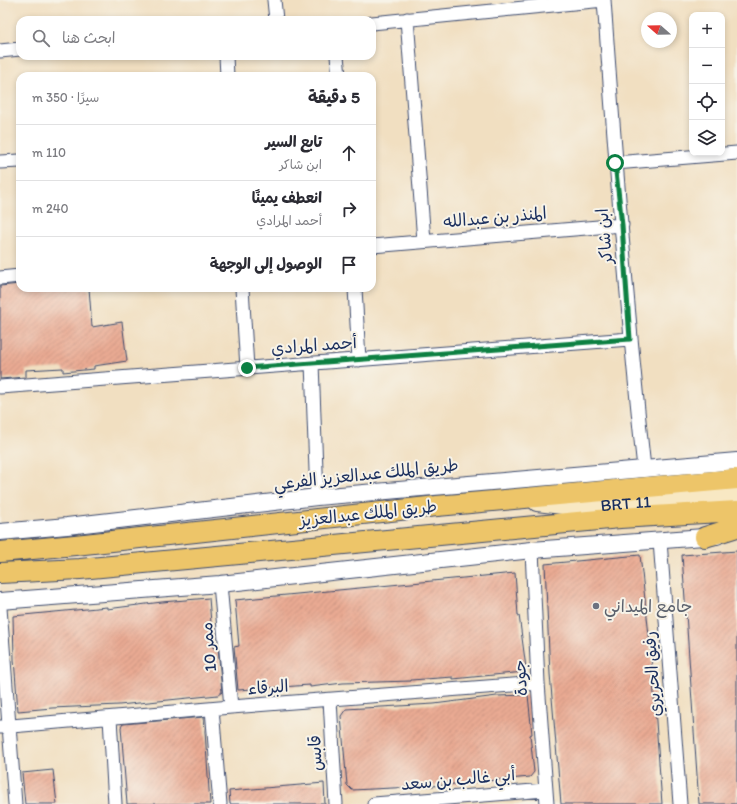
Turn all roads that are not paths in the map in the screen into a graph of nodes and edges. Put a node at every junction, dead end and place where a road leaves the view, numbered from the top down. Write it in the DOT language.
graph roads {
  1 [pos="274,0"];
  2 [pos="604,0"];
  3 [pos="276,16"];
  4 [pos="407,19"];
  5 [pos="376,23"];
  6 [pos="16,49"];
  7 [pos="0,50"];
  8 [pos="226,60"];
  9 [pos="337,60"];
  10 [pos="228,72"];
  11 [pos="339,72"];
  12 [pos="737,153"];
  13 [pos="16,161"];
  14 [pos="0,162"];
  15 [pos="615,163"];
  16 [pos="622,225"];
  17 [pos="424,241"];
  18 [pos="376,246"];
  19 [pos="16,276"];
  20 [pos="0,278"];
  21 [pos="242,292"];
  22 [pos="355,292"];
  23 [pos="630,339"];
  24 [pos="359,360"];
  25 [pos="312,363"];
  26 [pos="247,368"];
  27 [pos="0,386"];
  28 [pos="737,461"];
  29 [pos="644,468"];
  30 [pos="737,480"];
  31 [pos="737,494"];
  32 [pos="317,497"];
  33 [pos="514,500"];
  34 [pos="258,504"];
  35 [pos="437,506"];
  36 [pos="737,511"];
  37 [pos="737,527"];
  38 [pos="0,532"];
  39 [pos="737,535"];
  40 [pos="705,537"];
  41 [pos="660,541"];
  42 [pos="532,550"];
  43 [pos="0,552"];
  44 [pos="0,573"];
  45 [pos="220,584"];
  46 [pos="0,601"];
  47 [pos="0,608"];
  48 [pos="538,683"];
  49 [pos="330,700"];
  50 [pos="230,707"];
  51 [pos="212,709"];
  52 [pos="110,718"];
  53 [pos="4,727"];
  54 [pos="545,790"];
  55 [pos="15,804"];
  56 [pos="115,804"];
  57 [pos="220,804"];
  58 [pos="336,804"];
  59 [pos="374,804"];
  60 [pos="547,804"];
  61 [pos="680,804"];
  1 -- 3 [label="street"];
  2 -- 4 [label="street"];
  2 -- 15 [label="street, ابن شاكر"];
  4 -- 5 [label="street"];
  4 -- 17 [label="street"];
  6 -- 7 [label="street"];
  8 -- 10 [label="street"];
  9 -- 11 [label="street"];
  12 -- 15 [label="street"];
  13 -- 14 [label="street"];
  15 -- 16 [label="street, ابن شاكر"];
  16 -- 17 [label="street, المنذر بن عبدالله"];
  16 -- 23 [label="street, ابن شاكر"];
  17 -- 18 [label="street, المنذر بن عبدالله"];
  19 -- 20 [label="street"];
  21 -- 26 [label="street"];
  22 -- 24 [label="street"];
  23 -- 24 [label="street, أحمد المرادي"];
  23 -- 29 [label="street, ابن شاكر"];
  24 -- 25 [label="street, أحمد المرادي"];
  25 -- 26 [label="street, أحمد المرادي"];
  25 -- 32 [label="street"];
  26 -- 27 [label="street, أحمد المرادي"];
  28 -- 29 [label="street, طريق الملك عبدالعزيز الفرعي"];
  29 -- 32 [label="street, طريق الملك عبدالعزيز الفرعي"];
  30 -- 33 [label="main road, طريق الملك عبدالعزيز"];
  31 -- 33 [label="main road, BRT 11"];
  32 -- 34 [label="street, طريق الملك عبدالعزيز الفرعي"];
  33 -- 35 [label="main road, طريق الملك عبدالعزيز"];
  34 -- 35 [label="street"];
  34 -- 38 [label="street, طريق الملك عبدالعزيز الفرعي"];
  35 -- 43 [label="main road, طريق الملك عبدالعزيز"];
  36 -- 44 [label="main road, طريق الملك عبدالعزيز"];
  37 -- 40 [label="main road"];
  39 -- 40 [label="street"];
  40 -- 41 [label="street"];
  41 -- 42 [label="street"];
  41 -- 61 [label="street, رفيق الحريري"];
  42 -- 45 [label="street"];
  42 -- 48 [label="street, جودة"];
  45 -- 46 [label="street"];
  45 -- 50 [label="street, ممر 10"];
  47 -- 53 [label="street"];
  48 -- 49 [label="street, البرقاء"];
  48 -- 54 [label="street, جودة"];
  49 -- 50 [label="street, البرقاء"];
  49 -- 58 [label="street, قابس"];
  50 -- 51 [label="street, البرقاء"];
  51 -- 52 [label="street, البرقاء"];
  51 -- 57 [label="street"];
  52 -- 53 [label="street, البرقاء"];
  52 -- 56 [label="street"];
  53 -- 55 [label="street"];
  54 -- 59 [label="street, أبي غالب بن سعد"];
  54 -- 60 [label="street, جودة"];
}
